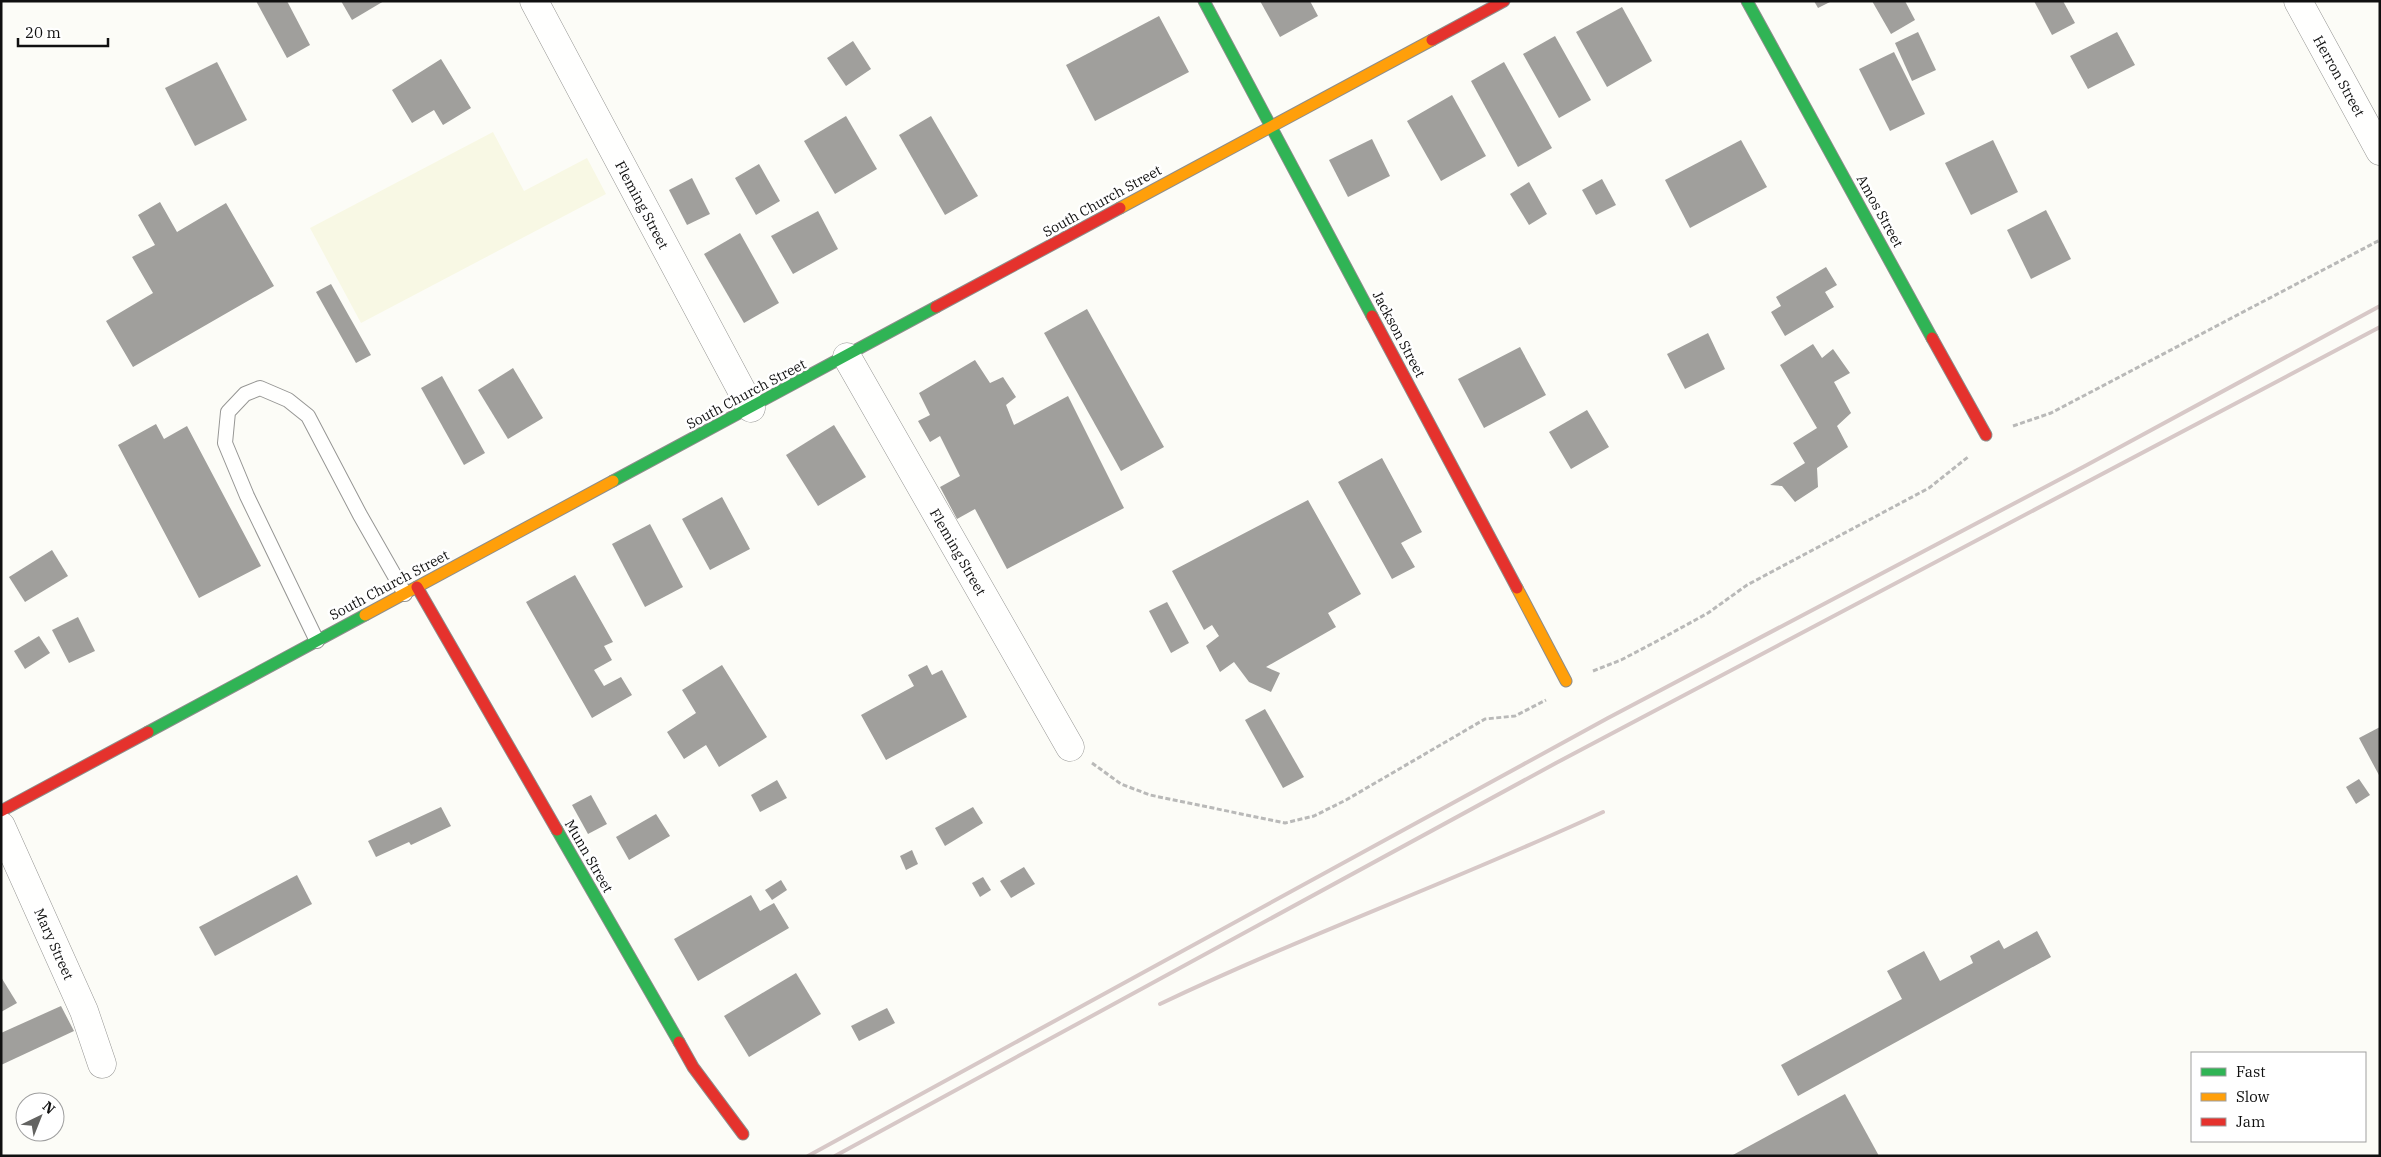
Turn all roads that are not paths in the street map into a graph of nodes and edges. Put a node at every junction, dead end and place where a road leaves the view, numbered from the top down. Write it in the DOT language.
graph roads {
  1 [pos="534,1"];
  2 [pos="1204,1"];
  3 [pos="1504,1"];
  4 [pos="1748,1"];
  5 [pos="2298,1"];
  6 [pos="1271,126"];
  7 [pos="2380,151"];
  8 [pos="847,357"];
  9 [pos="751,408"];
  10 [pos="1986,435"];
  11 [pos="411,591"];
  12 [pos="317,641"];
  13 [pos="1566,681"];
  14 [pos="1070,747"];
  15 [pos="1,811"];
  16 [pos="1,826"];
  17 [pos="102,1064"];
  18 [pos="742,1134"];
  1 -- 9 [label="street, Fleming Street"];
  2 -- 6 [label="street, Jackson Street"];
  3 -- 6 [label="street, South Church Street"];
  4 -- 10 [label="street, Amos Street"];
  5 -- 7 [label="street, Herron Street"];
  6 -- 8 [label="street, South Church Street"];
  6 -- 13 [label="street, Jackson Street"];
  8 -- 9 [label="street, South Church Street"];
  8 -- 14 [label="street, Fleming Street"];
  9 -- 11 [label="street, South Church Street"];
  11 -- 12 [label="street, South Church Street"];
  11 -- 12 [label="lane"];
  11 -- 18 [label="street, Munn Street"];
  12 -- 15 [label="street, South Church Street"];
  16 -- 17 [label="street, Mary Street"];
}
